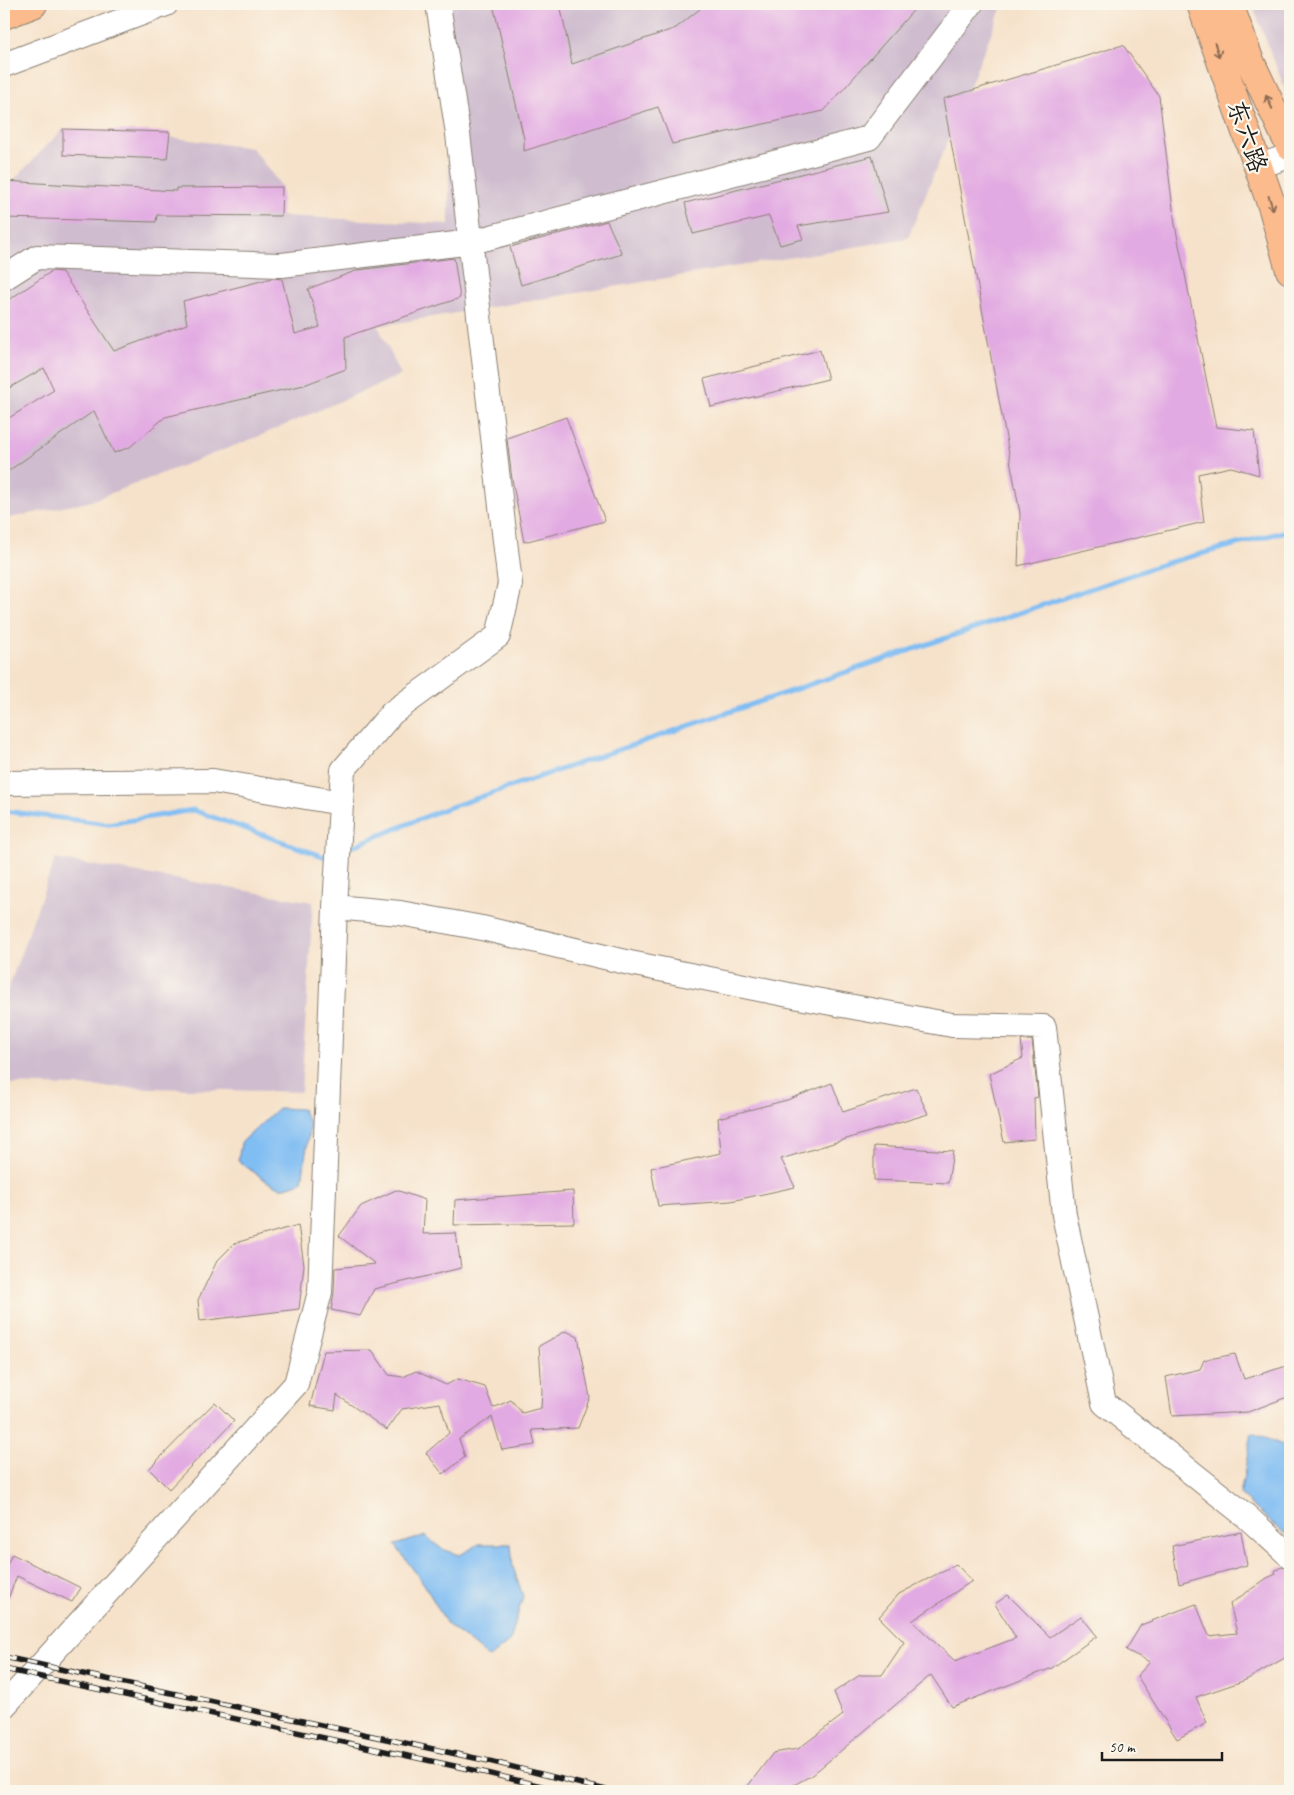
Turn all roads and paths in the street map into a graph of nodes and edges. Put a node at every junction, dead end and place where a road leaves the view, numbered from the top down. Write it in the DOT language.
graph roads {
  1 [pos="33,4"];
  2 [pos="166,4"];
  3 [pos="438,4"];
  4 [pos="971,4"];
  5 [pos="1201,4"];
  6 [pos="1229,4"];
  7 [pos="4,15"];
  8 [pos="4,65"];
  9 [pos="1290,146"];
  10 [pos="1290,156"];
  11 [pos="1258,166"];
  12 [pos="472,242"];
  13 [pos="1290,270"];
  14 [pos="4,278"];
  15 [pos="4,783"];
  16 [pos="341,803"];
  17 [pos="335,907"];
  18 [pos="1290,1556"];
  19 [pos="4,1706"];
  1 -- 7 [label="main road"];
  2 -- 8 [label="street"];
  3 -- 12 [label="street"];
  4 -- 12 [label="street"];
  5 -- 11 [label="main road, 东六路, one-way"];
  9 -- 6 [label="main road, 东六路, one-way"];
  10 -- 11 [label="street"];
  11 -- 13 [label="main road, 东六路, one-way"];
  12 -- 14 [label="street"];
  12 -- 16 [label="street"];
  15 -- 16 [label="street"];
  16 -- 17 [label="street"];
  17 -- 18 [label="street"];
  17 -- 19 [label="street"];
}
